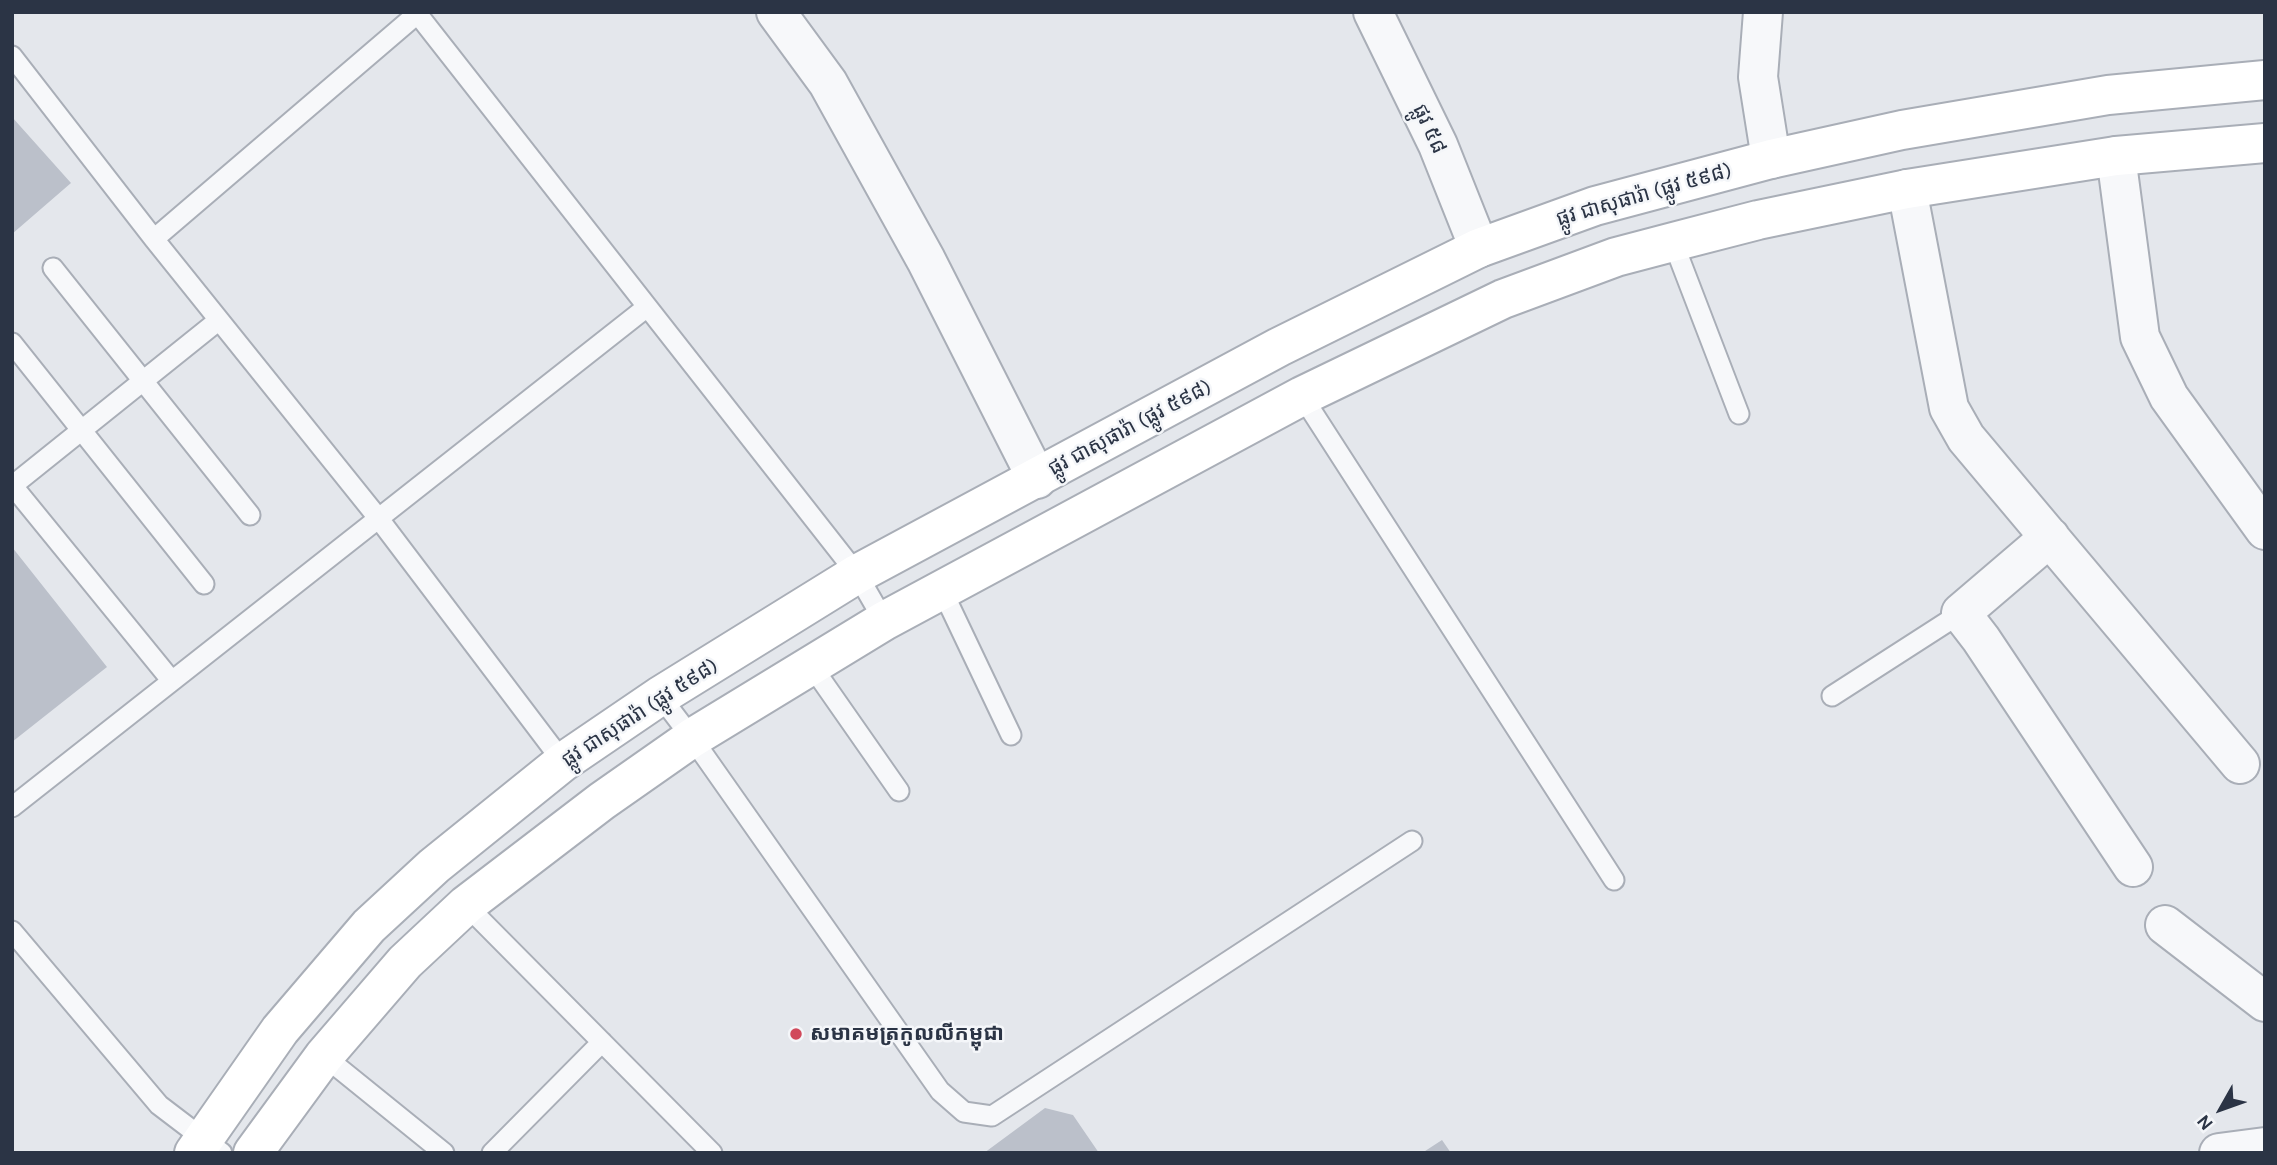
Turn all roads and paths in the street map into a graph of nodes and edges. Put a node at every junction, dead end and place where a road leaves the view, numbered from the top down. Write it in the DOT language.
graph roads {
  1 [pos="776,12"];
  2 [pos="1373,12"];
  3 [pos="1763,12"];
  4 [pos="417,13"];
  5 [pos="12,56"];
  6 [pos="2265,79"];
  7 [pos="2265,143"];
  8 [pos="2116,156"];
  9 [pos="1771,159"];
  10 [pos="1907,189"];
  11 [pos="154,239"];
  12 [pos="1673,242"];
  13 [pos="1479,248"];
  14 [pos="52,268"];
  15 [pos="647,307"];
  16 [pos="219,320"];
  17 [pos="12,343"];
  18 [pos="142,380"];
  19 [pos="1303,396"];
  20 [pos="1739,414"];
  21 [pos="81,430"];
  22 [pos="1037,479"];
  23 [pos="12,486"];
  24 [pos="250,515"];
  25 [pos="379,519"];
  26 [pos="2265,530"];
  27 [pos="2050,537"];
  28 [pos="857,574"];
  29 [pos="204,584"];
  30 [pos="942,590"];
  31 [pos="1961,612"];
  32 [pos="884,621"];
  33 [pos="811,665"];
  34 [pos="171,680"];
  35 [pos="660,696"];
  36 [pos="1832,696"];
  37 [pos="1011,735"];
  38 [pos="692,738"];
  39 [pos="562,762"];
  40 [pos="2240,764"];
  41 [pos="899,792"];
  42 [pos="12,807"];
  43 [pos="1412,841"];
  44 [pos="2133,867"];
  45 [pos="1614,880"];
  46 [pos="466,905"];
  47 [pos="2165,925"];
  48 [pos="12,931"];
  49 [pos="2265,1002"];
  50 [pos="602,1042"];
  51 [pos="324,1056"];
  52 [pos="2265,1147"];
  53 [pos="206,1148"];
  54 [pos="253,1153"];
  55 [pos="444,1153"];
  56 [pos="492,1153"];
  57 [pos="712,1153"];
  58 [pos="2219,1153"];
  1 -- 22 [label="street"];
  2 -- 13 [label="street, ផ្លូវ ៥៨"];
  3 -- 9 [label="street"];
  4 -- 11 [label="lane"];
  4 -- 15 [label="lane"];
  5 -- 11 [label="lane"];
  6 -- 9 [label="main road, ផ្លូវ ជាសុផារ៉ា (ផ្លូវ ៥៩៨)"];
  7 -- 8 [label="main road"];
  8 -- 10 [label="main road"];
  8 -- 26 [label="street"];
  9 -- 13 [label="main road, ផ្លូវ ជាសុផារ៉ា (ផ្លូវ ៥៩៨)"];
  10 -- 12 [label="main road"];
  10 -- 27 [label="street"];
  11 -- 16 [label="lane"];
  12 -- 19 [label="main road"];
  12 -- 20 [label="lane"];
  13 -- 22 [label="main road, ផ្លូវ ជាសុផារ៉ា (ផ្លូវ ៥៩៨)"];
  14 -- 18 [label="lane"];
  15 -- 25 [label="lane"];
  15 -- 28 [label="lane"];
  16 -- 18 [label="lane"];
  16 -- 25 [label="lane"];
  17 -- 21 [label="lane"];
  18 -- 21 [label="lane"];
  18 -- 24 [label="lane"];
  19 -- 30 [label="main road"];
  19 -- 45 [label="lane"];
  21 -- 23 [label="lane"];
  21 -- 29 [label="lane"];
  22 -- 28 [label="main road, ផ្លូវ ជាសុផារ៉ា (ផ្លូវ ៥៩៨)"];
  23 -- 34 [label="lane"];
  25 -- 34 [label="lane"];
  25 -- 39 [label="lane"];
  27 -- 31 [label="street"];
  27 -- 40 [label="street"];
  28 -- 32 [label="lane"];
  28 -- 35 [label="main road, ផ្លូវ ជាសុផារ៉ា (ផ្លូវ ៥៩៨)"];
  30 -- 32 [label="main road"];
  30 -- 37 [label="lane"];
  31 -- 36 [label="lane"];
  31 -- 44 [label="street"];
  32 -- 33 [label="main road"];
  33 -- 38 [label="main road"];
  33 -- 41 [label="lane"];
  34 -- 42 [label="lane"];
  35 -- 38 [label="lane"];
  35 -- 39 [label="main road, ផ្លូវ ជាសុផារ៉ា (ផ្លូវ ៥៩៨)"];
  38 -- 43 [label="lane"];
  38 -- 46 [label="main road"];
  39 -- 53 [label="main road, ផ្លូវ ជាសុផារ៉ា (ផ្លូវ ៥៩៨)"];
  46 -- 50 [label="lane"];
  46 -- 51 [label="main road"];
  47 -- 49 [label="street"];
  48 -- 53 [label="lane"];
  50 -- 56 [label="lane"];
  50 -- 57 [label="lane"];
  51 -- 54 [label="main road"];
  51 -- 55 [label="lane"];
  52 -- 58 [label="street"];
}
